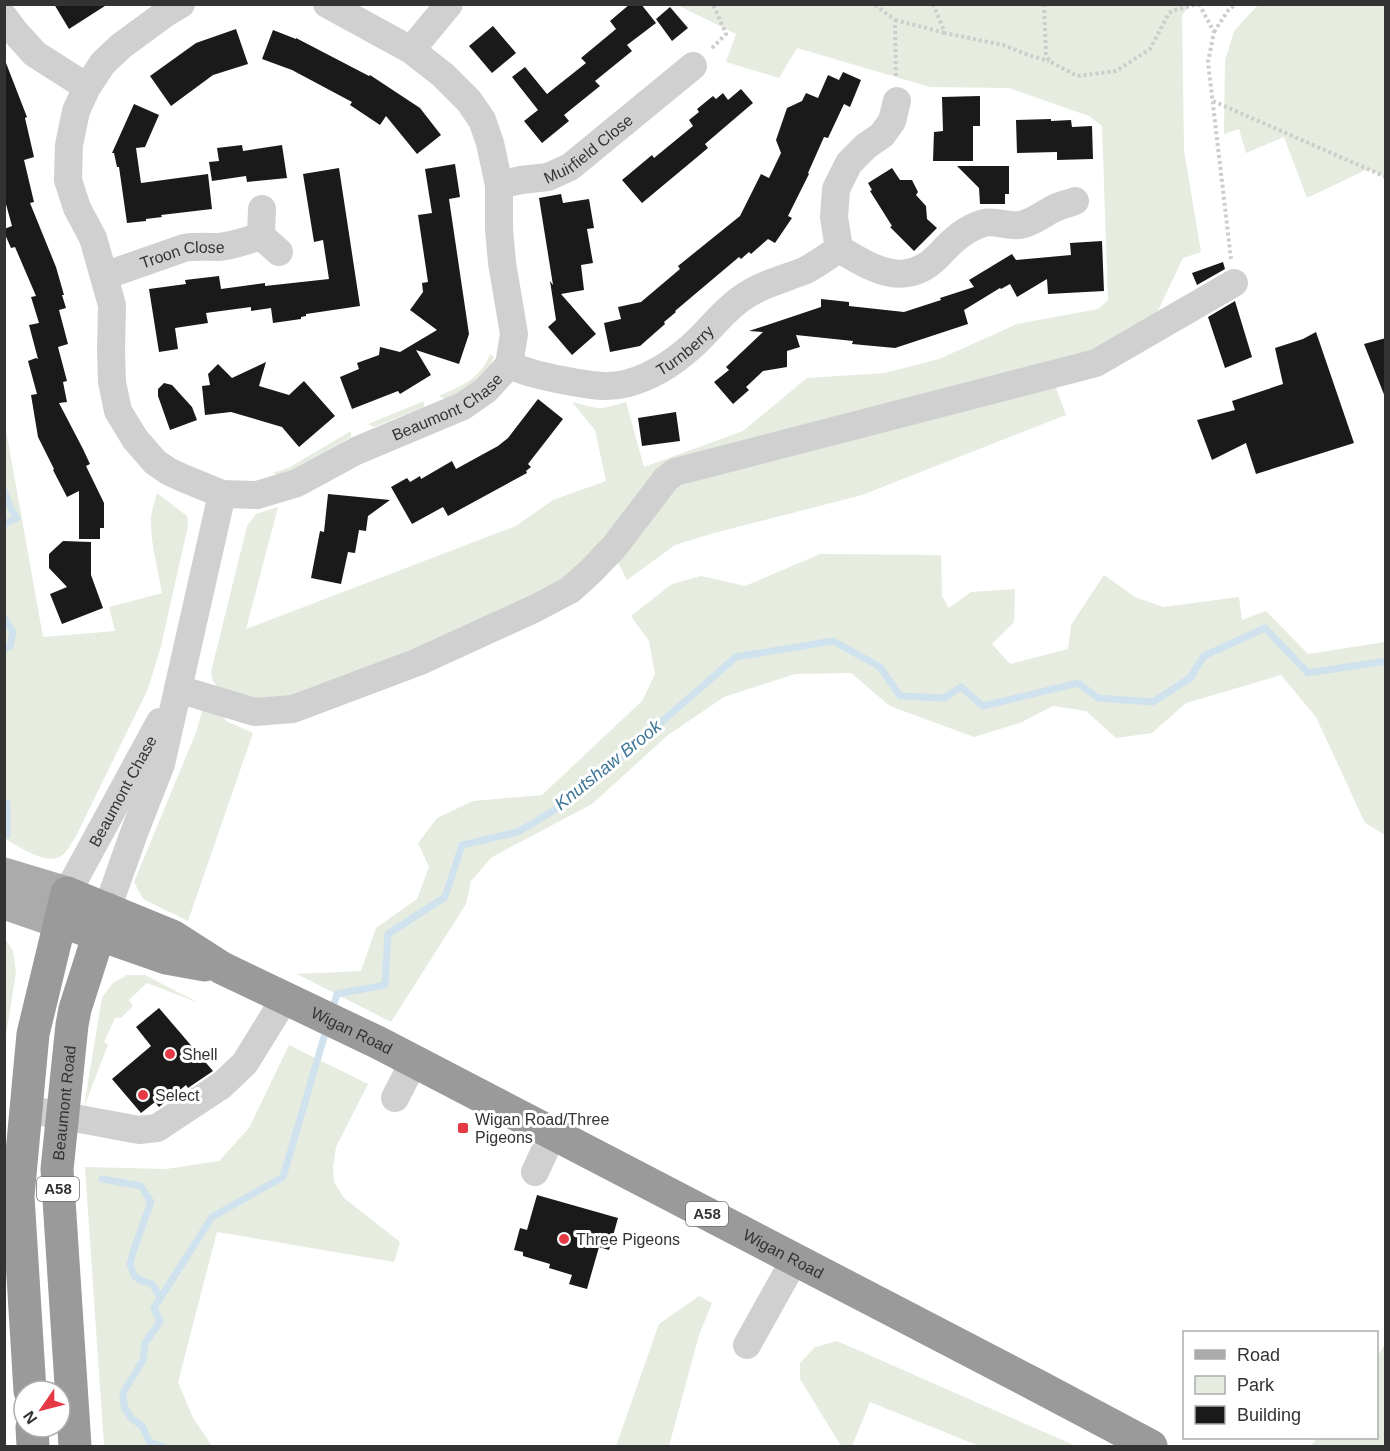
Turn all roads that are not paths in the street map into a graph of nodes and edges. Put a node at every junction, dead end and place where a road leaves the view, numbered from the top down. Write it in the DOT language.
graph roads {
  1 [pos="181,4"];
  2 [pos="327,4"];
  3 [pos="449,4"];
  4 [pos="4,17"];
  5 [pos="411,50"];
  6 [pos="693,66"];
  7 [pos="87,87"];
  8 [pos="897,100"];
  9 [pos="499,185"];
  10 [pos="1061,199"];
  11 [pos="267,232"];
  12 [pos="839,249"];
  13 [pos="104,276"];
  14 [pos="1234,283"];
  15 [pos="509,365"];
  16 [pos="222,494"];
  17 [pos="178,688"];
  18 [pos="4,874"];
  19 [pos="4,903"];
  20 [pos="64,907"];
  21 [pos="102,922"];
  22 [pos="285,998"];
  23 [pos="414,1061"];
  24 [pos="395,1098"];
  25 [pos="26,1109"];
  26 [pos="62,1116"];
  27 [pos="553,1133"];
  28 [pos="535,1172"];
  29 [pos="795,1259"];
  30 [pos="747,1345"];
  31 [pos="29,1379"];
  32 [pos="75,1446"];
  33 [pos="1151,1446"];
  1 -- 7 [label="street, Beaumont Chase"];
  2 -- 5 [label="street, Beaumont Chase"];
  3 -- 5 [label="street"];
  4 -- 7 [label="street"];
  5 -- 9 [label="street, Beaumont Chase"];
  6 -- 9 [label="street, Muirfield Close"];
  7 -- 13 [label="street, Beaumont Chase"];
  8 -- 12 [label="street"];
  9 -- 15 [label="street, Beaumont Chase"];
  10 -- 12 [label="street"];
  11 -- 13 [label="street, Troon Close"];
  12 -- 15 [label="street, Turnberry"];
  13 -- 16 [label="street, Beaumont Chase"];
  14 -- 17 [label="street"];
  15 -- 16 [label="street, Beaumont Chase"];
  16 -- 17 [label="street, Beaumont Chase"];
  17 -- 20 [label="street, Beaumont Chase"];
  17 -- 21 [label="street, Beaumont Chase"];
  18 -- 20 [label="main road, Wigan Road"];
  19 -- 20 [label="main road, Wigan Road"];
  20 -- 21 [label="highway, Wigan Road / A58"];
  20 -- 25 [label="highway, A58"];
  21 -- 22 [label="highway, Wigan Road / A58"];
  21 -- 26 [label="highway, Beaumont Road / A58"];
  22 -- 23 [label="highway, Wigan Road / A58"];
  22 -- 26 [label="street"];
  23 -- 24 [label="street"];
  23 -- 27 [label="highway, Wigan Road / A58"];
  25 -- 26 [label="street"];
  25 -- 31 [label="highway, A58"];
  26 -- 32 [label="highway, Beaumont Road / A58"];
  27 -- 28 [label="street"];
  27 -- 29 [label="highway, Wigan Road / A58"];
  29 -- 30 [label="street"];
  29 -- 33 [label="highway, Wigan Road / A58"];
}
